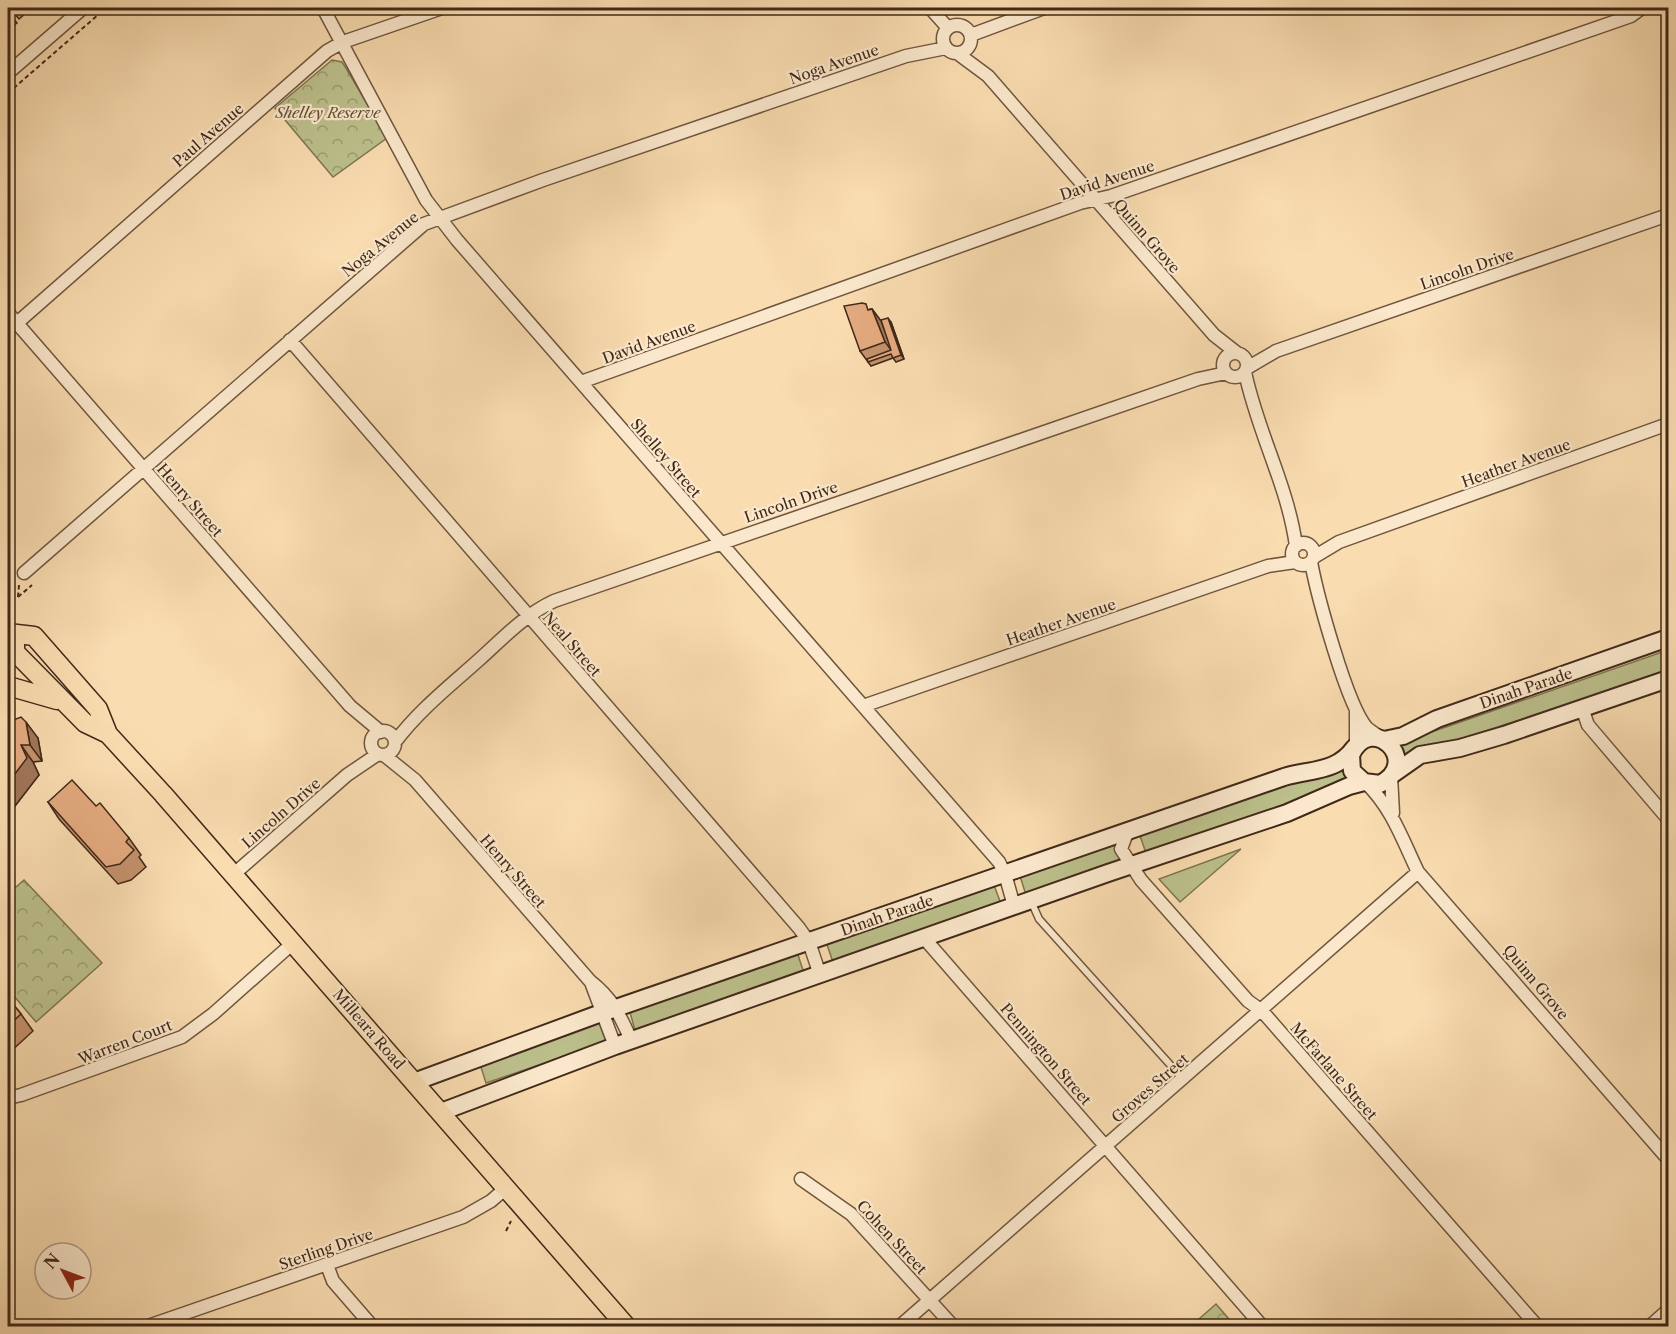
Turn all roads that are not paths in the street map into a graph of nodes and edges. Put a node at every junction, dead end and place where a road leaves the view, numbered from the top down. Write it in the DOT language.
graph roads {
  1 [pos="82,8"];
  2 [pos="323,8"];
  3 [pos="442,8"];
  4 [pos="930,8"];
  5 [pos="1044,8"];
  6 [pos="1642,8"];
  7 [pos="945,31"];
  8 [pos="971,39"];
  9 [pos="343,42"];
  10 [pos="951,50"];
  11 [pos="906,56"];
  12 [pos="8,74"];
  13 [pos="988,75"];
  14 [pos="1097,201"];
  15 [pos="1668,215"];
  16 [pos="440,218"];
  17 [pos="8,313"];
  18 [pos="16,323"];
  19 [pos="1214,335"];
  20 [pos="290,340"];
  21 [pos="1276,351"];
  22 [pos="1239,354"];
  23 [pos="1227,368"];
  24 [pos="1246,370"];
  25 [pos="581,382"];
  26 [pos="1251,401"];
  27 [pos="1668,424"];
  28 [pos="143,468"];
  29 [pos="720,543"];
  30 [pos="1303,554"];
  31 [pos="24,573"];
  32 [pos="528,616"];
  33 [pos="1668,639"];
  34 [pos="10,641"];
  35 [pos="1668,679"];
  36 [pos="8,686"];
  37 [pos="62,701"];
  38 [pos="863,706"];
  39 [pos="424,708"];
  40 [pos="1356,708"];
  41 [pos="1582,708"];
  42 [pos="108,734"];
  43 [pos="1384,740"];
  44 [pos="378,743"];
  45 [pos="395,744"];
  46 [pos="1355,747"];
  47 [pos="1392,775"];
  48 [pos="415,780"];
  49 [pos="1365,783"];
  50 [pos="1393,818"];
  51 [pos="1668,819"];
  52 [pos="1127,832"];
  53 [pos="1130,866"];
  54 [pos="1418,872"];
  55 [pos="234,874"];
  56 [pos="1005,874"];
  57 [pos="1031,900"];
  58 [pos="1014,906"];
  59 [pos="924,938"];
  60 [pos="808,942"];
  61 [pos="293,943"];
  62 [pos="820,975"];
  63 [pos="610,1011"];
  64 [pos="1262,1011"];
  65 [pos="623,1043"];
  66 [pos="1184,1079"];
  67 [pos="414,1082"];
  68 [pos="8,1098"];
  69 [pos="441,1112"];
  70 [pos="1106,1146"];
  71 [pos="1668,1158"];
  72 [pos="801,1179"];
  73 [pos="506,1188"];
  74 [pos="327,1265"];
  75 [pos="930,1300"];
  76 [pos="1668,1310"];
  77 [pos="148,1326"];
  78 [pos="372,1326"];
  79 [pos="626,1326"];
  80 [pos="900,1326"];
  81 [pos="953,1326"];
  82 [pos="1262,1326"];
  83 [pos="1537,1326"];
  84 [pos="1650,1326"];
  1 -- 12 [label="street"];
  2 -- 9 [label="street, Shelley Street"];
  3 -- 9 [label="street, Paul Avenue"];
  4 -- 7 [label="street"];
  5 -- 8 [label="street"];
  6 -- 14 [label="street, David Avenue"];
  7 -- 8 [label="street"];
  7 -- 10 [label="street"];
  7 -- 11 [label="street, Noga Avenue"];
  8 -- 10 [label="street"];
  8 -- 13 [label="street, Quinn Grove"];
  9 -- 16 [label="street, Shelley Street"];
  9 -- 18 [label="street, Paul Avenue"];
  10 -- 11 [label="street, Noga Avenue"];
  10 -- 13 [label="street, Quinn Grove"];
  11 -- 16 [label="street, Noga Avenue"];
  13 -- 14 [label="street, Quinn Grove"];
  14 -- 19 [label="street, Quinn Grove"];
  14 -- 25 [label="street, David Avenue"];
  15 -- 21 [label="street, Lincoln Drive"];
  16 -- 20 [label="street, Noga Avenue"];
  16 -- 25 [label="street, Shelley Street"];
  17 -- 18 [label="street, Henry Street"];
  18 -- 28 [label="street, Henry Street"];
  19 -- 22 [label="street, Quinn Grove"];
  19 -- 23 [label="street, Quinn Grove"];
  20 -- 28 [label="street, Noga Avenue"];
  20 -- 32 [label="street, Neal Street"];
  21 -- 22 [label="street, Lincoln Drive"];
  21 -- 24 [label="street, Lincoln Drive"];
  22 -- 23 [label="street"];
  22 -- 24 [label="street, Quinn Grove"];
  23 -- 24 [label="street, Lincoln Drive"];
  23 -- 26 [label="street, Quinn Grove"];
  23 -- 29 [label="street, Lincoln Drive"];
  24 -- 26 [label="street, Quinn Grove"];
  25 -- 29 [label="street, Shelley Street"];
  26 -- 30 [label="street, Quinn Grove"];
  27 -- 30 [label="street, Heather Avenue"];
  28 -- 31 [label="street, Noga Avenue"];
  28 -- 44 [label="street, Henry Street"];
  29 -- 32 [label="street, Lincoln Drive"];
  29 -- 38 [label="street, Shelley Street"];
  30 -- 38 [label="street, Heather Avenue"];
  30 -- 40 [label="street, Quinn Grove"];
  32 -- 39 [label="street, Lincoln Drive"];
  32 -- 60 [label="street, Neal Street"];
  33 -- 43 [label="street, Dinah Parade"];
  34 -- 37 [label="main road, Milleara Road"];
  34 -- 42 [label="main road, Milleara Road"];
  35 -- 41 [label="street"];
  36 -- 37 [label="main road"];
  37 -- 42 [label="main road, Milleara Road"];
  38 -- 56 [label="street, Shelley Street"];
  39 -- 44 [label="street, Lincoln Drive"];
  39 -- 45 [label="street, Lincoln Drive"];
  40 -- 43 [label="street, Quinn Grove"];
  40 -- 46 [label="street, Quinn Grove"];
  41 -- 47 [label="street"];
  41 -- 51 [label="street"];
  42 -- 55 [label="main road, Milleara Road"];
  43 -- 46 [label="street"];
  43 -- 47 [label="street"];
  44 -- 45 [label="street, Henry Street"];
  44 -- 48 [label="street, Henry Street"];
  44 -- 55 [label="street, Lincoln Drive"];
  45 -- 48 [label="street, Henry Street"];
  46 -- 49 [label="street"];
  46 -- 52 [label="street, Dinah Parade"];
  47 -- 49 [label="street"];
  47 -- 50 [label="street, Quinn Grove"];
  48 -- 63 [label="street, Henry Street"];
  49 -- 50 [label="street, Quinn Grove"];
  49 -- 53 [label="street"];
  50 -- 54 [label="street, Quinn Grove"];
  52 -- 53 [label="street, McFarlane Street"];
  52 -- 56 [label="street, Dinah Parade"];
  53 -- 57 [label="street"];
  53 -- 64 [label="street, McFarlane Street"];
  54 -- 64 [label="street, Groves Street"];
  54 -- 71 [label="street, Quinn Grove"];
  55 -- 61 [label="main road, Milleara Road"];
  56 -- 58 [label="street, Shelley Street"];
  56 -- 60 [label="street, Dinah Parade"];
  57 -- 58 [label="street"];
  57 -- 66 [label="lane"];
  58 -- 59 [label="street"];
  59 -- 62 [label="street"];
  59 -- 70 [label="street, Pennington Street"];
  60 -- 62 [label="street, Neal Street"];
  60 -- 63 [label="street, Dinah Parade"];
  61 -- 67 [label="main road, Milleara Road"];
  61 -- 68 [label="street, Warren Court"];
  62 -- 65 [label="street"];
  63 -- 65 [label="street, Henry Street"];
  63 -- 67 [label="street, Dinah Parade"];
  64 -- 66 [label="street, Groves Street"];
  64 -- 83 [label="street, McFarlane Street"];
  65 -- 69 [label="street"];
  66 -- 70 [label="street, Groves Street"];
  67 -- 69 [label="main road, Milleara Road"];
  69 -- 73 [label="main road, Milleara Road"];
  70 -- 75 [label="street, Groves Street"];
  70 -- 82 [label="street, Pennington Street"];
  72 -- 75 [label="street, Cohen Street"];
  73 -- 74 [label="street, Sterling Drive"];
  73 -- 79 [label="main road, Milleara Road"];
  74 -- 77 [label="street, Sterling Drive"];
  74 -- 78 [label="street"];
  75 -- 80 [label="street, Groves Street"];
  75 -- 81 [label="street, Cohen Street"];
  76 -- 84 [label="street"];
}
